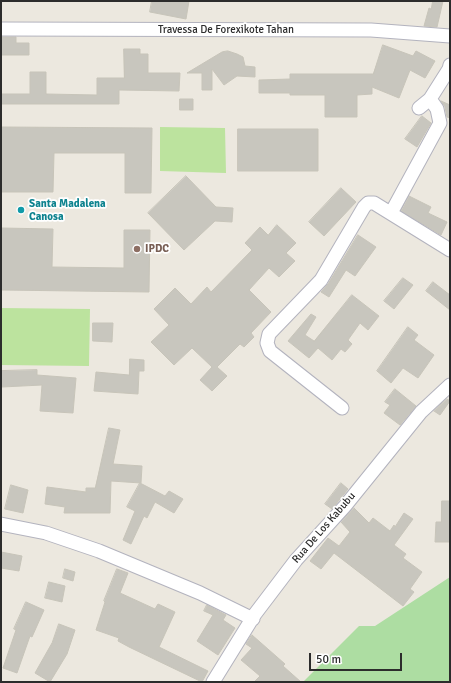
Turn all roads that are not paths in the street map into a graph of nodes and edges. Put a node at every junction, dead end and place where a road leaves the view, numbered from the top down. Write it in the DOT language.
graph roads {
  1 [pos="1,29"];
  2 [pos="450,36"];
  3 [pos="450,65"];
  4 [pos="430,99"];
  5 [pos="419,108"];
  6 [pos="391,213"];
  7 [pos="450,250"];
  8 [pos="450,385"];
  9 [pos="342,408"];
  10 [pos="1,524"];
  11 [pos="253,619"];
  12 [pos="214,682"];
  1 -- 2 [label="street, Travessa De Forexikote Tahan"];
  3 -- 4 [label="street"];
  4 -- 5 [label="street"];
  4 -- 6 [label="street"];
  6 -- 7 [label="street"];
  6 -- 9 [label="street"];
  8 -- 11 [label="street, Rua De Los Kabubu"];
  10 -- 11 [label="street"];
  11 -- 12 [label="street, Rua De Los Kabubu"];
}
